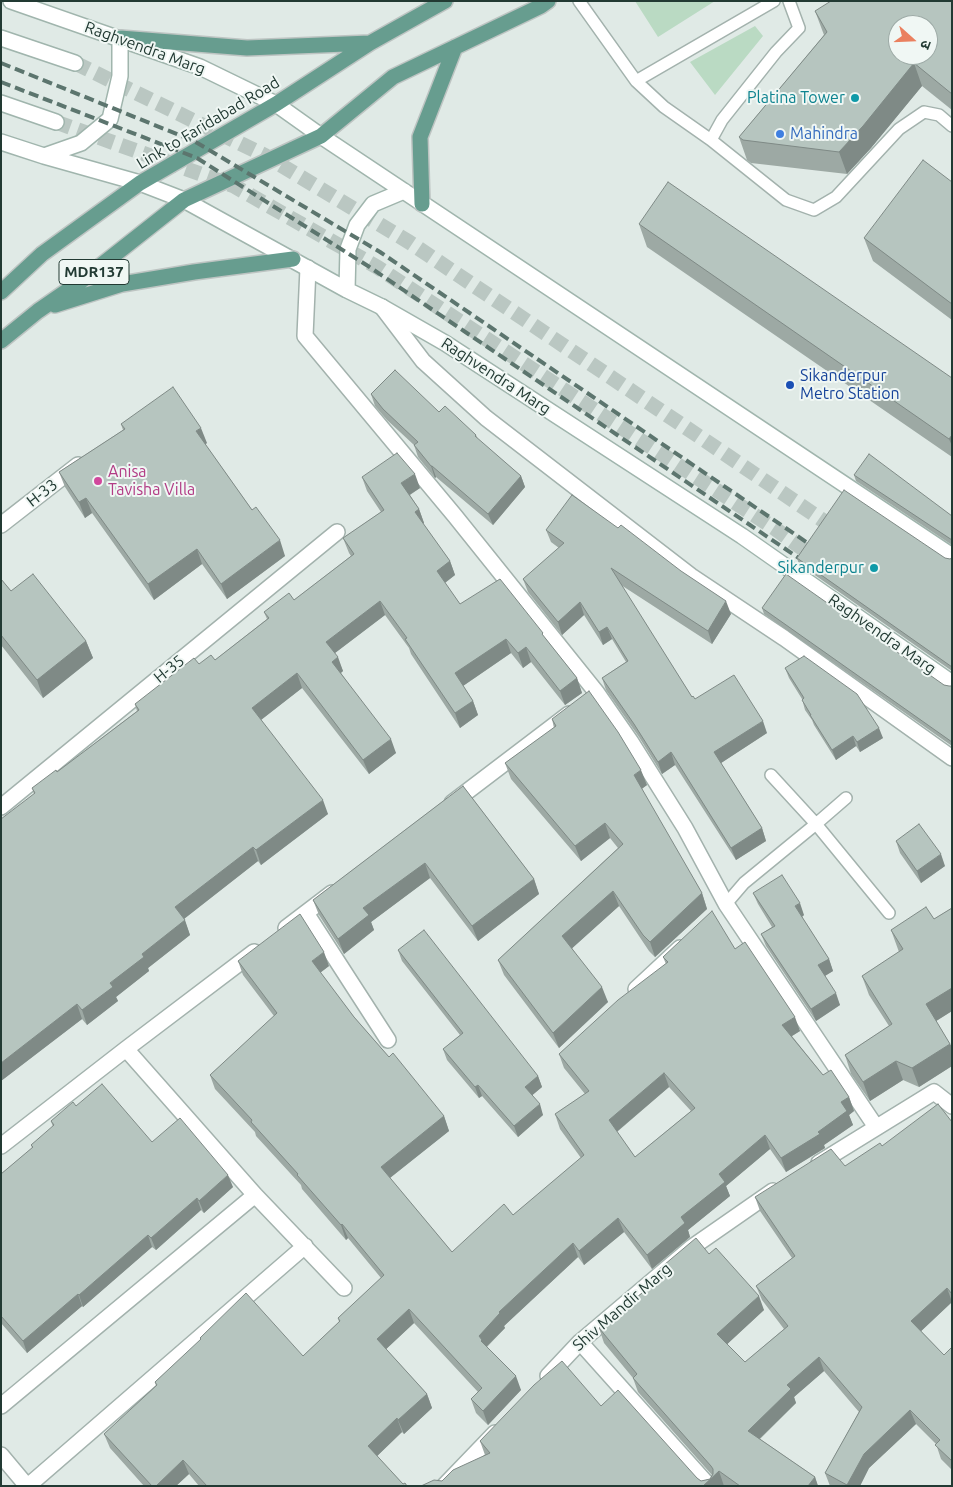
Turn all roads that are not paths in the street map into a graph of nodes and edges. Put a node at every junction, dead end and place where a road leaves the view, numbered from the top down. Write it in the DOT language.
graph roads {
  1 [pos="12,1"];
  2 [pos="445,1"];
  3 [pos="548,1"];
  4 [pos="579,1"];
  5 [pos="774,1"];
  6 [pos="789,1"];
  7 [pos="1,38"];
  8 [pos="120,38"];
  9 [pos="370,43"];
  10 [pos="455,48"];
  11 [pos="76,63"];
  12 [pos="636,81"];
  13 [pos="1,104"];
  14 [pos="276,104"];
  15 [pos="56,122"];
  16 [pos="952,126"];
  17 [pos="321,136"];
  18 [pos="711,140"];
  19 [pos="1,142"];
  20 [pos="44,156"];
  21 [pos="140,183"];
  22 [pos="404,191"];
  23 [pos="184,200"];
  24 [pos="422,204"];
  25 [pos="293,259"];
  26 [pos="308,268"];
  27 [pos="347,290"];
  28 [pos="1,292"];
  29 [pos="382,307"];
  30 [pos="38,311"];
  31 [pos="1,340"];
  32 [pos="93,453"];
  33 [pos="1,525"];
  34 [pos="338,532"];
  35 [pos="952,556"];
  36 [pos="952,683"];
  37 [pos="589,699"];
  38 [pos="952,758"];
  39 [pos="771,775"];
  40 [pos="846,798"];
  41 [pos="1,807"];
  42 [pos="440,811"];
  43 [pos="816,824"];
  44 [pos="345,883"];
  45 [pos="723,908"];
  46 [pos="306,913"];
  47 [pos="888,913"];
  48 [pos="690,938"];
  49 [pos="626,998"];
  50 [pos="388,1040"];
  51 [pos="126,1049"];
  52 [pos="952,1106"];
  53 [pos="876,1127"];
  54 [pos="1,1146"];
  55 [pos="810,1168"];
  56 [pos="785,1184"];
  57 [pos="255,1195"];
  58 [pos="305,1246"];
  59 [pos="344,1288"];
  60 [pos="580,1342"];
  61 [pos="541,1383"];
  62 [pos="1,1406"];
  63 [pos="502,1425"];
  64 [pos="1,1455"];
  65 [pos="27,1486"];
  66 [pos="444,1486"];
  67 [pos="709,1486"];
  1 -- 8 [label="street, Raghvendra Marg"];
  2 -- 9 [label="main road, Link to Faridabad Road"];
  3 -- 10 [label="main road"];
  4 -- 12 [label="lane"];
  5 -- 12 [label="lane"];
  6 -- 18 [label="lane"];
  7 -- 11 [label="street"];
  8 -- 9 [label="main road"];
  8 -- 14 [label="street, Raghvendra Marg"];
  8 -- 20 [label="street"];
  9 -- 14 [label="main road, Link to Faridabad Road"];
  10 -- 17 [label="main road"];
  10 -- 24 [label="main road"];
  12 -- 18 [label="lane"];
  13 -- 15 [label="street"];
  14 -- 17 [label="street, Raghvendra Marg"];
  14 -- 21 [label="main road, Link to Faridabad Road / MDR137"];
  16 -- 18 [label="lane"];
  17 -- 22 [label="street"];
  17 -- 23 [label="main road, MDR137"];
  19 -- 20 [label="street, Raghvendra Marg"];
  20 -- 21 [label="street, Raghvendra Marg"];
  21 -- 23 [label="street, Raghvendra Marg"];
  21 -- 28 [label="main road, Link to Faridabad Road / MDR137"];
  22 -- 24 [label="street"];
  22 -- 27 [label="street"];
  23 -- 25 [label="street, Raghvendra Marg"];
  23 -- 30 [label="main road, MDR137"];
  24 -- 35 [label="street"];
  25 -- 26 [label="street, Raghvendra Marg"];
  25 -- 30 [label="main road"];
  26 -- 27 [label="street, Raghvendra Marg"];
  26 -- 37 [label="street"];
  27 -- 29 [label="street, Raghvendra Marg"];
  29 -- 36 [label="street, Raghvendra Marg"];
  29 -- 38 [label="street"];
  30 -- 31 [label="main road, MDR137"];
  32 -- 33 [label="street, H-33"];
  34 -- 41 [label="street, H-35"];
  37 -- 42 [label="street"];
  37 -- 45 [label="street"];
  39 -- 43 [label="lane"];
  40 -- 43 [label="lane"];
  43 -- 45 [label="lane"];
  43 -- 47 [label="lane"];
  44 -- 46 [label="street"];
  45 -- 53 [label="street"];
  46 -- 50 [label="street"];
  46 -- 51 [label="street"];
  48 -- 49 [label="street"];
  51 -- 54 [label="street"];
  51 -- 57 [label="street"];
  52 -- 53 [label="street"];
  53 -- 55 [label="street"];
  56 -- 60 [label="street, Shiv Mandir Marg"];
  57 -- 58 [label="street"];
  57 -- 62 [label="street"];
  58 -- 59 [label="street"];
  58 -- 65 [label="street"];
  60 -- 61 [label="street, Shiv Mandir Marg"];
  60 -- 67 [label="street"];
  63 -- 66 [label="street"];
  64 -- 65 [label="street"];
}
